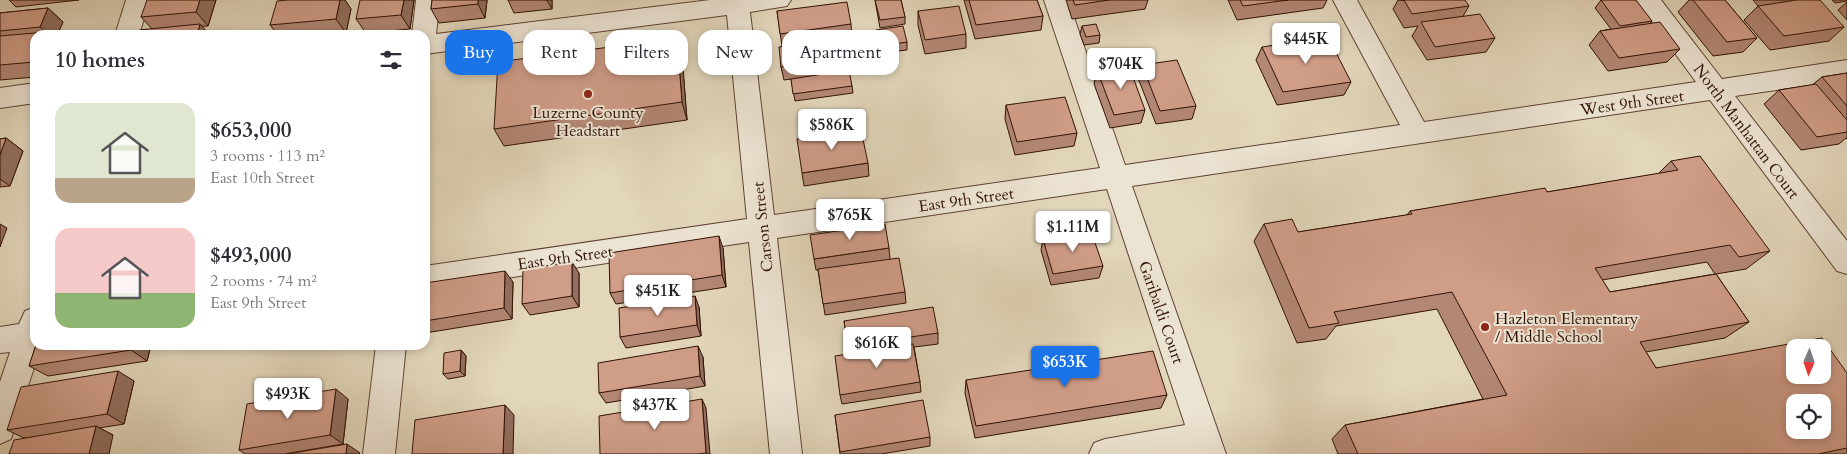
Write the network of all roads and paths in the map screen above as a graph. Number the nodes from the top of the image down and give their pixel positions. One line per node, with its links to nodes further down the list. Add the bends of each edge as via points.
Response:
1 (138, 0): 8 (street)
2 (428, 0): 9 (street)
3 (779, 0): 7 (street)
4 (1056, 0): 16 (street, Garibaldi Court)
5 (1345, 0): 15 (street)
6 (1648, 0): 12 (street, North Manhattan Court)
7 (737, 3): 10 (street); 17 (street, Carson Street)
8 (129, 30)
9 (425, 30)
10 (430, 43)
11 (1847, 70): 12 (street, West 9th Street)
12 (1716, 89): 15 (street, West 9th Street); 18 (street, North Manhattan Court)
13 (30, 94): 14 (street)
14 (0, 98)
15 (1417, 133): 16 (street, East 9th Street)
16 (1116, 177): 17 (street, East 9th Street); 25 (street, Garibaldi Court)
17 (762, 229): 19 (street, East 9th Street); 27 (street, Carson Street)
18 (1847, 262)
19 (430, 277)
20 (30, 331): 22 (street)
21 (30, 339): 24 (street)
22 (0, 340)
23 (391, 350): 26 (street)
24 (0, 429)
25 (1207, 446): 28 (street)
26 (379, 454)
27 (786, 454)
28 (1105, 454)

